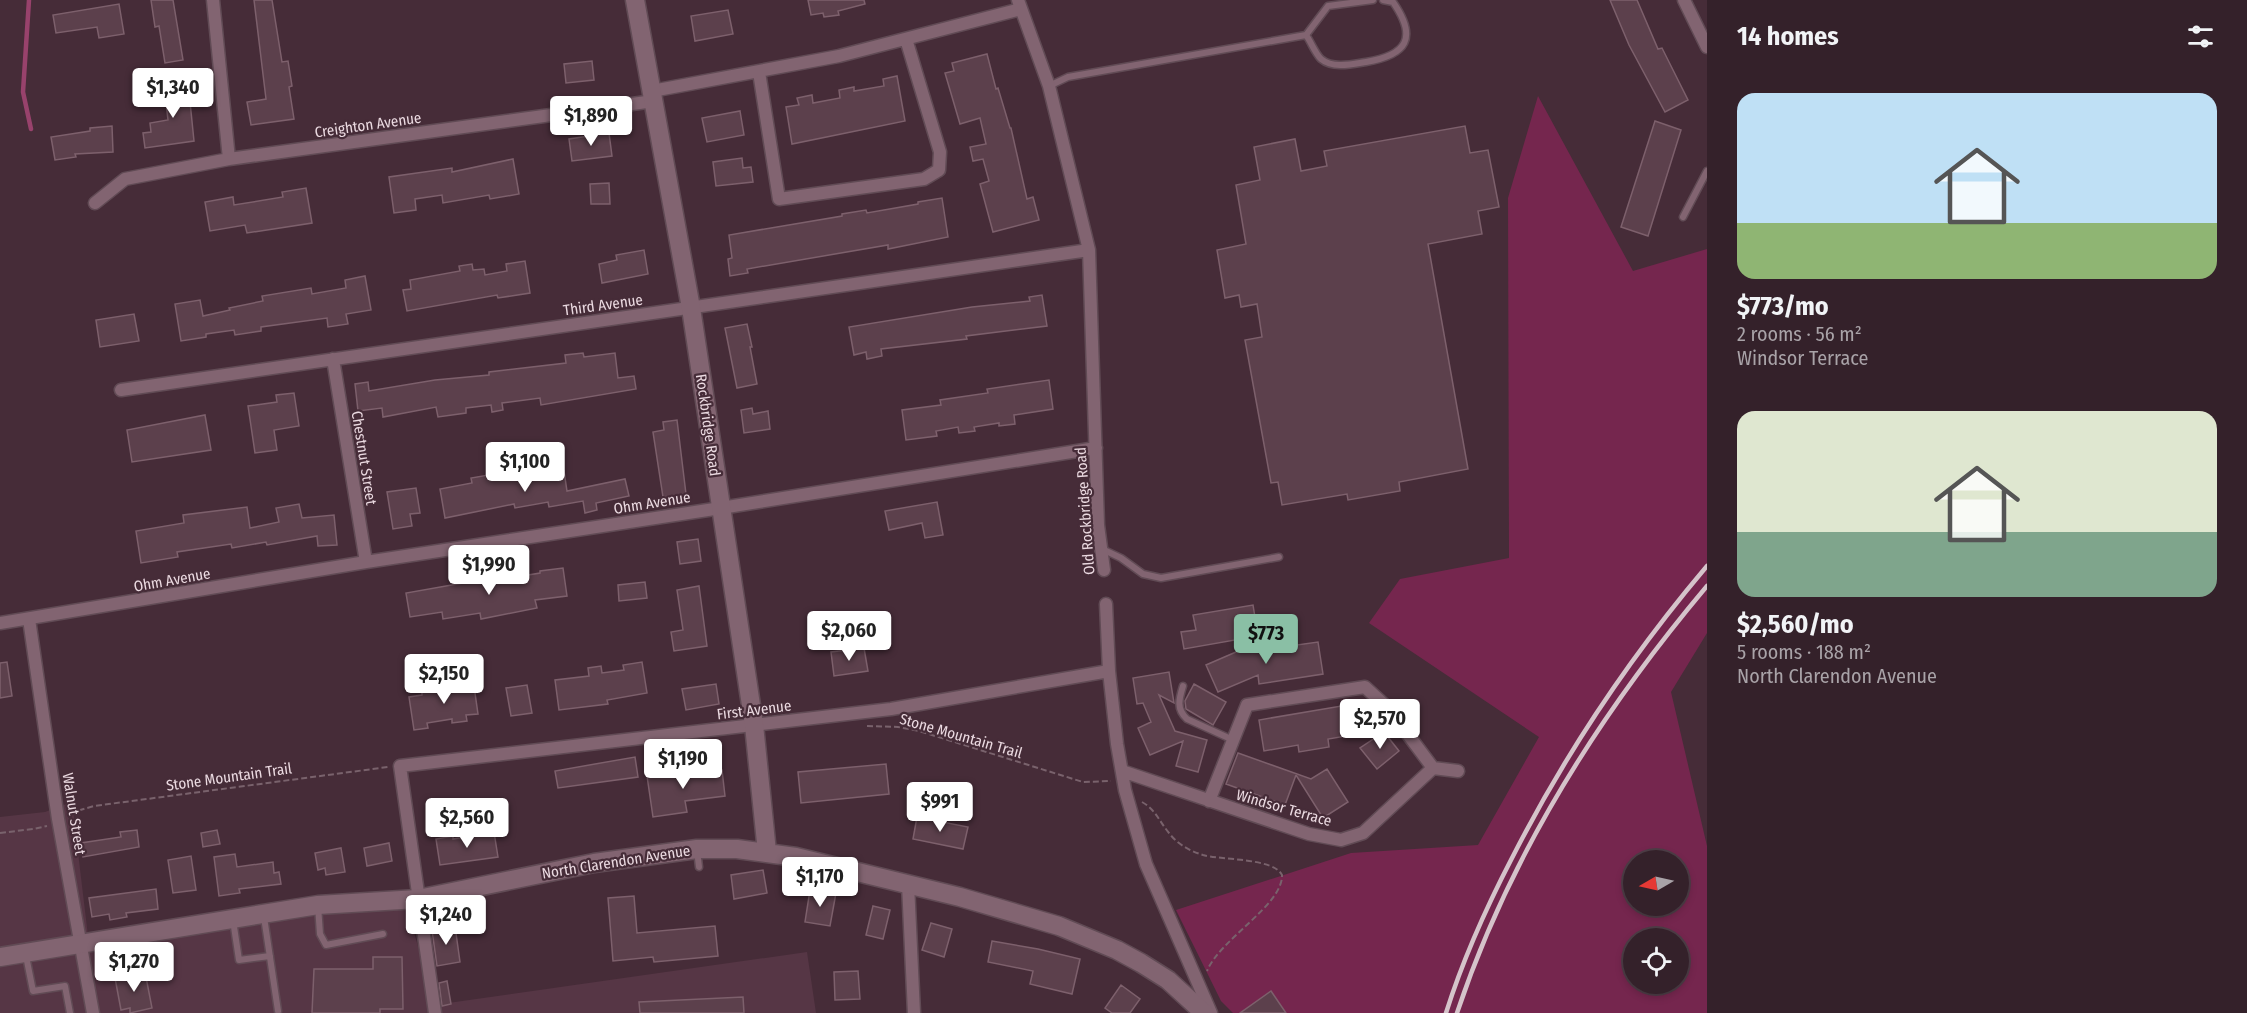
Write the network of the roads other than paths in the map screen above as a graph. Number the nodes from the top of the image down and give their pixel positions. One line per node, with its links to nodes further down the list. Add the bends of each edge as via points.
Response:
1 (213, 0): 13 (street)
2 (635, 0): 12 (street, Rockbridge Road)
3 (1373, 0): 7 (lane, via 1328,6)
4 (1383, 0): 7 (lane, via 1393,2 1404,18 1407,33 1402,48 1387,58 1341,66 1322,60)
5 (1684, 0): 9 (street)
6 (1019, 5): 8 (street, Creighton Avenue); 11 (street, Old Rockbridge Road)
7 (1306, 35): 11 (lane, via 1068,77)
8 (906, 39): 10 (street, Creighton Avenue); 10 (street, via 940,152 939,170 924,179 778,199)
9 (1707, 47)
10 (759, 72): 12 (street, Creighton Avenue)
11 (1049, 86): 17 (street, Old Rockbridge Road)
12 (653, 96): 13 (street, Creighton Avenue); 18 (street, Rockbridge Road)
13 (229, 159): 15 (street, Creighton Avenue, via 125,179)
14 (1707, 171): 16 (lane)
15 (95, 203)
16 (1683, 217)
17 (1089, 250): 18 (street, Third Avenue); 21 (street, Old Rockbridge Road)
18 (691, 308): 19 (street, Third Avenue); 22 (street, Rockbridge Road)
19 (333, 359): 20 (street, Third Avenue); 25 (street, Chestnut Street)
20 (121, 390)
21 (1096, 448): 22 (street, Ohm Avenue); 23 (street, Old Rockbridge Road)
22 (721, 508): 25 (street, Ohm Avenue); 32 (street, Rockbridge Road)
23 (1101, 549): 24 (lane, via 1143,574 1161,578); 26 (street, Old Rockbridge Road)
24 (1279, 557)
25 (366, 561): 28 (street, Ohm Avenue)
26 (1104, 570)
27 (1106, 604): 30 (street)
28 (29, 620): 29 (street, Ohm Avenue); 45 (street, Walnut Street)
29 (0, 623)
30 (1109, 671): 32 (street, First Avenue, via 925,704); 36 (street)
31 (1183, 686): 33 (lane, via 1178,700 1180,713)
32 (754, 724): 38 (street, Rockbridge Road, via 769,818); 40 (street, First Avenue, via 400,766)
33 (1233, 740): 34 (street, Windsor Terrace, via 1247,705 1365,687 1389,709); 37 (street, Windsor Terrace)
34 (1433, 768): 35 (street); 37 (street, Windsor Terrace, via 1363,833 1341,840 1309,834)
35 (1458, 771)
36 (1119, 776): 37 (street, Windsor Terrace); 55 (street, via 1146,864)
37 (1209, 801)
38 (767, 852): 39 (street, North Clarendon Avenue, via 869,869); 40 (street, North Clarendon Avenue, via 737,849 698,858 666,856 594,863)
39 (908, 884): 53 (street); 54 (street, North Clarendon Avenue, via 1082,934 1159,975)
40 (418, 899): 41 (street, North Clarendon Avenue); 52 (street)
41 (318, 905): 42 (street, North Clarendon Avenue); 44 (lane, via 320,934 326,945)
42 (264, 914): 43 (street, North Clarendon Avenue); 47 (lane)
43 (233, 919): 45 (street, North Clarendon Avenue); 47 (lane, via 239,960)
44 (383, 934)
45 (80, 943): 46 (street, North Clarendon Avenue); 51 (street, Walnut Street)
46 (26, 952): 48 (street, North Clarendon Avenue); 50 (lane, via 33,991 65,986)
47 (270, 956): 49 (lane)
48 (0, 957)
49 (278, 1011)
50 (70, 1013)
51 (93, 1013)
52 (435, 1013)
53 (914, 1013)
54 (1204, 1013)
55 (1211, 1013)

